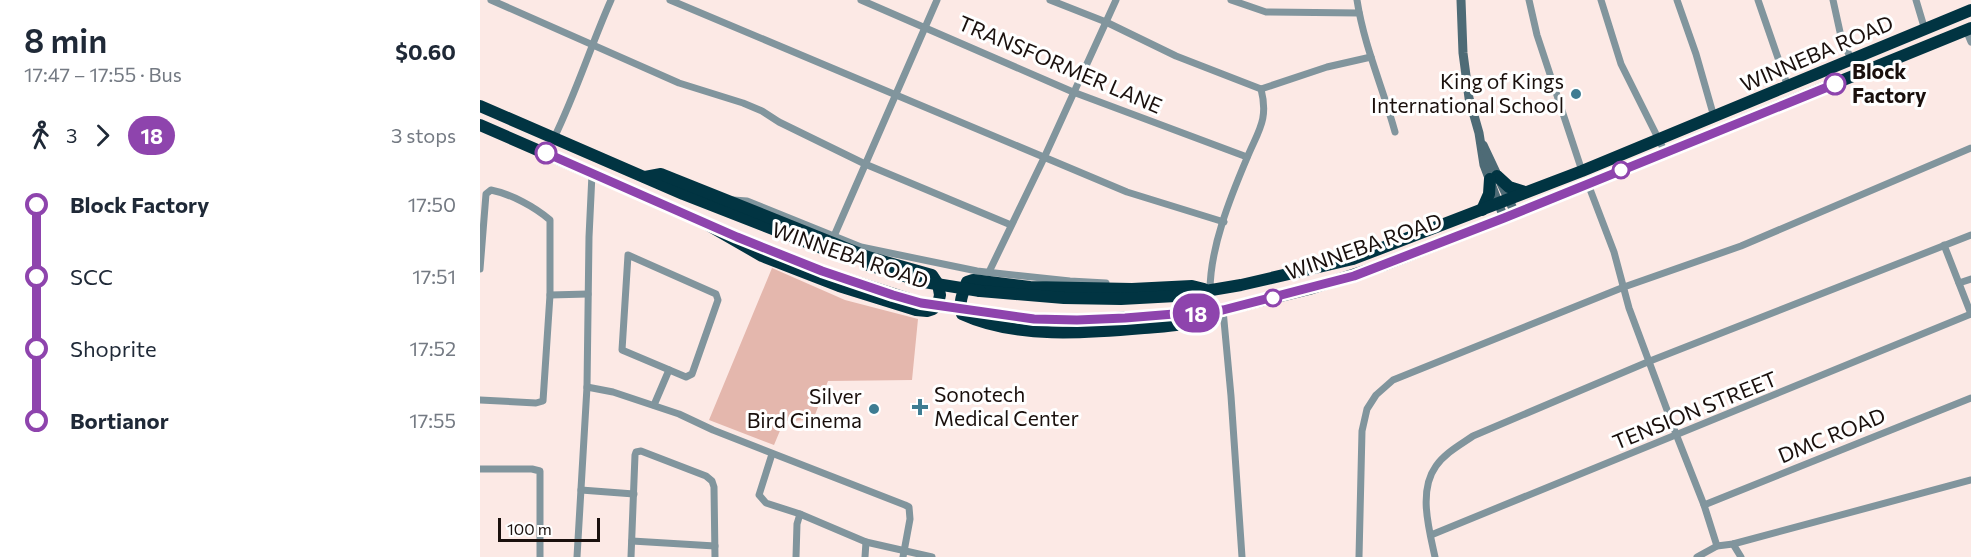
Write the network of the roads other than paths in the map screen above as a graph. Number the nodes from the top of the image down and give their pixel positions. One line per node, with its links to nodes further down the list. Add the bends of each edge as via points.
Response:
1 (490, 0): 23 (street)
2 (611, 0): 23 (street)
3 (670, 0): 29 (street)
4 (861, 0): 20 (street, TRANSFORMER LANE)
5 (937, 0): 20 (street)
6 (1050, 0): 19 (street)
7 (1116, 0): 19 (street)
8 (1231, 0): 18 (street, via 1266,12)
9 (1357, 0): 18 (street)
10 (1461, 0): 44 (street, via 1469,98 1484,165)
11 (1529, 0): 41 (street)
12 (1601, 0): 35 (street, via 1621,64)
13 (1677, 0): 31 (street)
14 (1758, 0): 26 (street)
15 (1833, 0): 25 (street, via 1842,41)
16 (1916, 0): 21 (street)
17 (1971, 10): 21 (highway, WINNEBA ROAD)
18 (1359, 14): 24 (street)
19 (1106, 22): 27 (street, via 1176,56); 28 (street)
20 (926, 27): 28 (street, TRANSFORMER LANE); 29 (street)
21 (1925, 30): 25 (highway, WINNEBA ROAD)
22 (1969, 33): 37 (highway, WINNEBA ROAD)
23 (591, 44): 34 (street); 40 (street, via 679,83 762,111)
24 (1371, 57): 27 (street); 33 (street)
25 (1852, 60): 26 (highway, WINNEBA ROAD)
26 (1788, 87): 31 (highway, WINNEBA ROAD)
27 (1261, 89): 38 (street, via 1264,116)
28 (1073, 92): 38 (street, TRANSFORMER LANE); 39 (street)
29 (895, 94): 39 (street); 40 (street)
30 (480, 106): 34 (highway, WINNEBA ROAD)
31 (1714, 117): 35 (highway, WINNEBA ROAD)
32 (480, 125): 42 (highway, WINNEBA ROAD)
33 (1395, 132)
34 (554, 138): 43 (highway, WINNEBA ROAD)
35 (1658, 140): 37 (street); 41 (highway, WINNEBA ROAD)
36 (1971, 148): 64 (street, via 1741,246)
37 (1665, 152): 45 (highway, WINNEBA ROAD)
38 (1247, 157): 52 (street)
39 (1044, 158): 52 (street, via 1126,192); 53 (street)
40 (865, 164): 53 (street); 55 (street)
41 (1582, 171): 46 (highway, WINNEBA ROAD)
42 (592, 174): 51 (highway, WINNEBA ROAD); 66 (street)
43 (645, 177): 47 (highway, via 661,174); 65 (highway, WINNEBA ROAD, bridge, via 832,252 924,282 1020,296 1121,299)
44 (1494, 178): 46 (highway); 48 (street); 49 (highway)
45 (1588, 184): 50 (highway, WINNEBA ROAD); 64 (street)
46 (1525, 192): 48 (highway, WINNEBA ROAD)
47 (727, 200): 51 (highway, via 868,257 932,275 938,284 938,304 927,311 916,310 839,286 762,256); 55 (street, via 758,204)
48 (1503, 201): 49 (highway, WINNEBA ROAD); 50 (street)
49 (1482, 210): 56 (highway, WINNEBA ROAD)
50 (1510, 216): 58 (highway, WINNEBA ROAD)
51 (703, 222): 68 (highway, WINNEBA ROAD, bridge, via 822,271 921,303 1034,319 1077,320)
52 (1224, 222): 65 (street, via 1212,260)
53 (1011, 225): 60 (street)
54 (1971, 235): 57 (street)
55 (834, 236): 60 (street, via 861,247)
56 (1406, 240): 58 (highway); 65 (highway, WINNEBA ROAD, via 1353,259)
57 (1944, 245): 62 (street); 70 (street)
58 (1411, 254): 68 (highway, WINNEBA ROAD, via 1342,279)
59 (480, 269): 67 (street, via 486,194 492,190 550,220)
60 (989, 272): 63 (street)
61 (1971, 279): 62 (street)
62 (1959, 283): 69 (street)
63 (1164, 287): 65 (highway, via 1192,286); 68 (highway, via 1030,287 973,280 967,282 960,311 996,325 1068,333 1180,325 1202,320)
64 (1624, 287): 70 (street); 99 (street, via 1393,380 1376,395 1367,409 1362,431)
65 (1209, 291)
66 (588, 294): 67 (street); 72 (street)
67 (550, 295): 74 (street, via 543,400)
68 (1220, 310): 98 (street, via 1231,396)
69 (1971, 314): 76 (street, TENSION STREET)
70 (1650, 362): 76 (street); 84 (street, via 1483,431 1451,451 1436,466 1429,484 1427,512)
71 (669, 370): 71 (street, via 686,377 692,374 718,300 716,294 628,255 622,350); 75 (street)
72 (587, 387): 75 (street); 80 (street)
73 (1971, 398): 82 (street, DMC ROAD)
74 (480, 400)
75 (654, 405): 77 (street)
76 (1676, 435): 82 (street); 84 (street, TENSION STREET)
77 (772, 454): 83 (street, via 759,495 766,503); 90 (street, via 909,507)
78 (480, 468): 91 (street, via 540,471)
79 (1971, 480): 87 (street)
80 (580, 490): 81 (street); 92 (street)
81 (634, 494): 85 (street); 88 (street, via 636,452 706,476 714,487)
82 (1704, 505): 89 (street)
83 (800, 514): 86 (street); 95 (street)
84 (1431, 535): 100 (street)
85 (632, 541): 88 (street); 93 (street)
86 (866, 542): 90 (street); 96 (street)
87 (1733, 544): 89 (street); 102 (street)
88 (716, 546): 94 (street)
89 (1717, 546): 101 (street)
90 (903, 554): 97 (street)
91 (540, 557)
92 (577, 557)
93 (631, 557)
94 (715, 557)
95 (796, 557)
96 (865, 557)
97 (932, 557)
98 (1242, 557)
99 (1359, 557)
100 (1435, 557)
101 (1697, 557)
102 (1741, 557)

